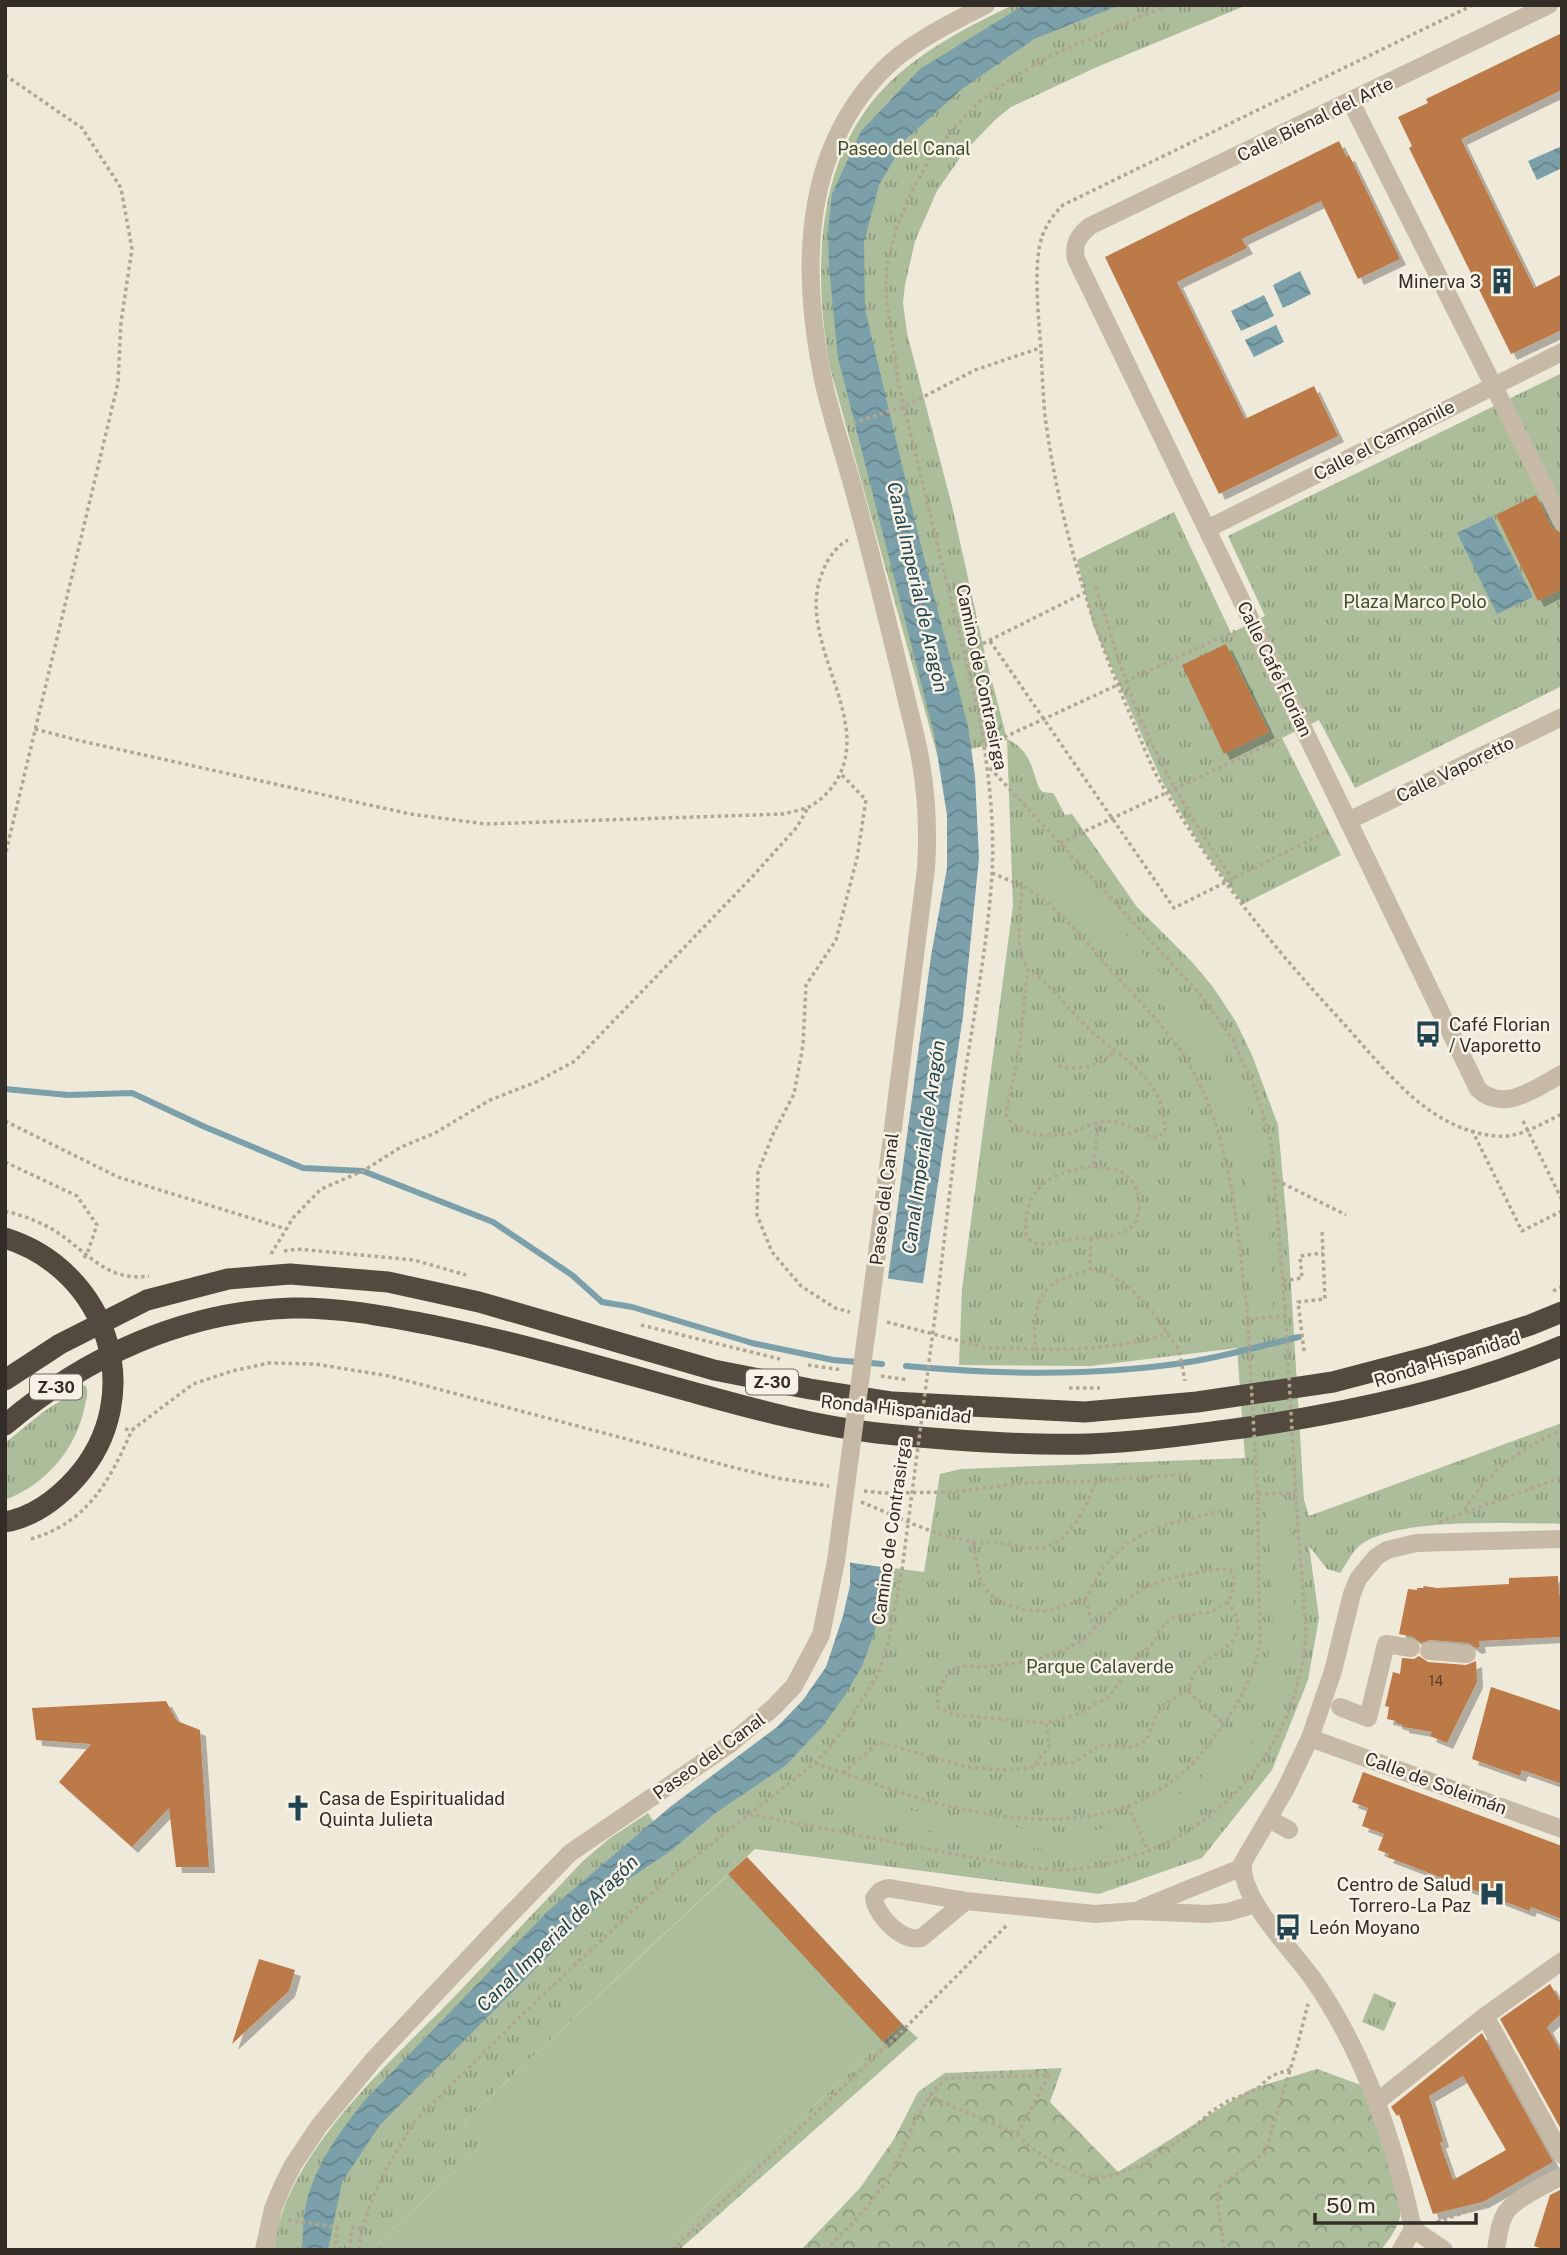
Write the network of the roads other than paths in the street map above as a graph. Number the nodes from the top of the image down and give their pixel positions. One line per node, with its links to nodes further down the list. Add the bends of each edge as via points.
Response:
1 (986, 5): 39 (street, Paseo del Canal, bridge, via 927,37 885,68 853,104 824,166 813,223 810,265 817,348 922,765 928,835 874,1277 836,1560 821,1635 794,1686 774,1707 730,1744 570,1853 374,2059 305,2144 273,2209)
2 (1549, 5): 3 (street, Calle Bienal del Arte)
3 (1351, 102): 4 (street, Calle Bienal del Arte); 6 (street)
4 (1080, 234): 8 (street, Calle Café Florian, via 1076,259)
5 (1562, 352): 6 (street, Calle el Campanile)
6 (1494, 385): 7 (street); 8 (street, Calle el Campanile)
7 (1562, 522)
8 (1207, 529): 10 (street, Calle Café Florian)
9 (1562, 717): 10 (street, Calle Vaporetto)
10 (1348, 821): 11 (street, Calle Café Florian, via 1478,1089 1502,1101)
11 (1562, 1074)
12 (5, 1238): 14 (highway, via 47,1257 70,1276)
13 (1562, 1312): 14 (highway, Ronda Hispanidad / Z-30, via 1428,1357 1334,1382 1085,1412 892,1402 810,1389 714,1370 479,1302 388,1282 290,1274 228,1279 147,1300)
14 (102, 1322): 16 (highway); 17 (highway, Ronda Hispanidad / Z-30)
15 (1562, 1346): 16 (highway, Ronda Hispanidad / Z-30, via 1429,1392 1333,1414 1088,1444 951,1440 800,1421 475,1334 377,1314 293,1308 235,1314 158,1332)
16 (111, 1355): 18 (highway, Ronda Hispanidad / Z-30, via 73,1375); 19 (highway, via 110,1411 86,1467 40,1508)
17 (5, 1380)
18 (5, 1425)
19 (5, 1522)
20 (1562, 1539): 25 (street, via 1416,1543 1376,1557 1352,1594)
21 (1411, 1648): 24 (street, via 1386,1644 1368,1718)
22 (1429, 1651): 23 (street)
23 (1467, 1654)
24 (1340, 1707)
25 (1310, 1738): 26 (street); 27 (street, Calle de Soleimán)
26 (1269, 1819): 28 (street); 29 (street)
27 (1562, 1829)
28 (1289, 1830)
29 (1243, 1867): 31 (street); 32 (street)
30 (966, 1901): 30 (street, via 888,1888 874,1898 901,1936 914,1940); 32 (street, via 1096,1914)
31 (1255, 1904): 32 (street, via 1209,1914); 35 (street, via 1315,1982)
32 (1135, 1911)
33 (1559, 1966): 34 (street)
34 (1485, 2016): 35 (street); 36 (street)
35 (1378, 2101): 38 (street)
36 (1562, 2155)
37 (1562, 2176): 42 (street, via 1506,2212)
38 (1413, 2229): 40 (street); 41 (street)
39 (264, 2250)
40 (1401, 2250)
41 (1444, 2250)
42 (1496, 2250)

